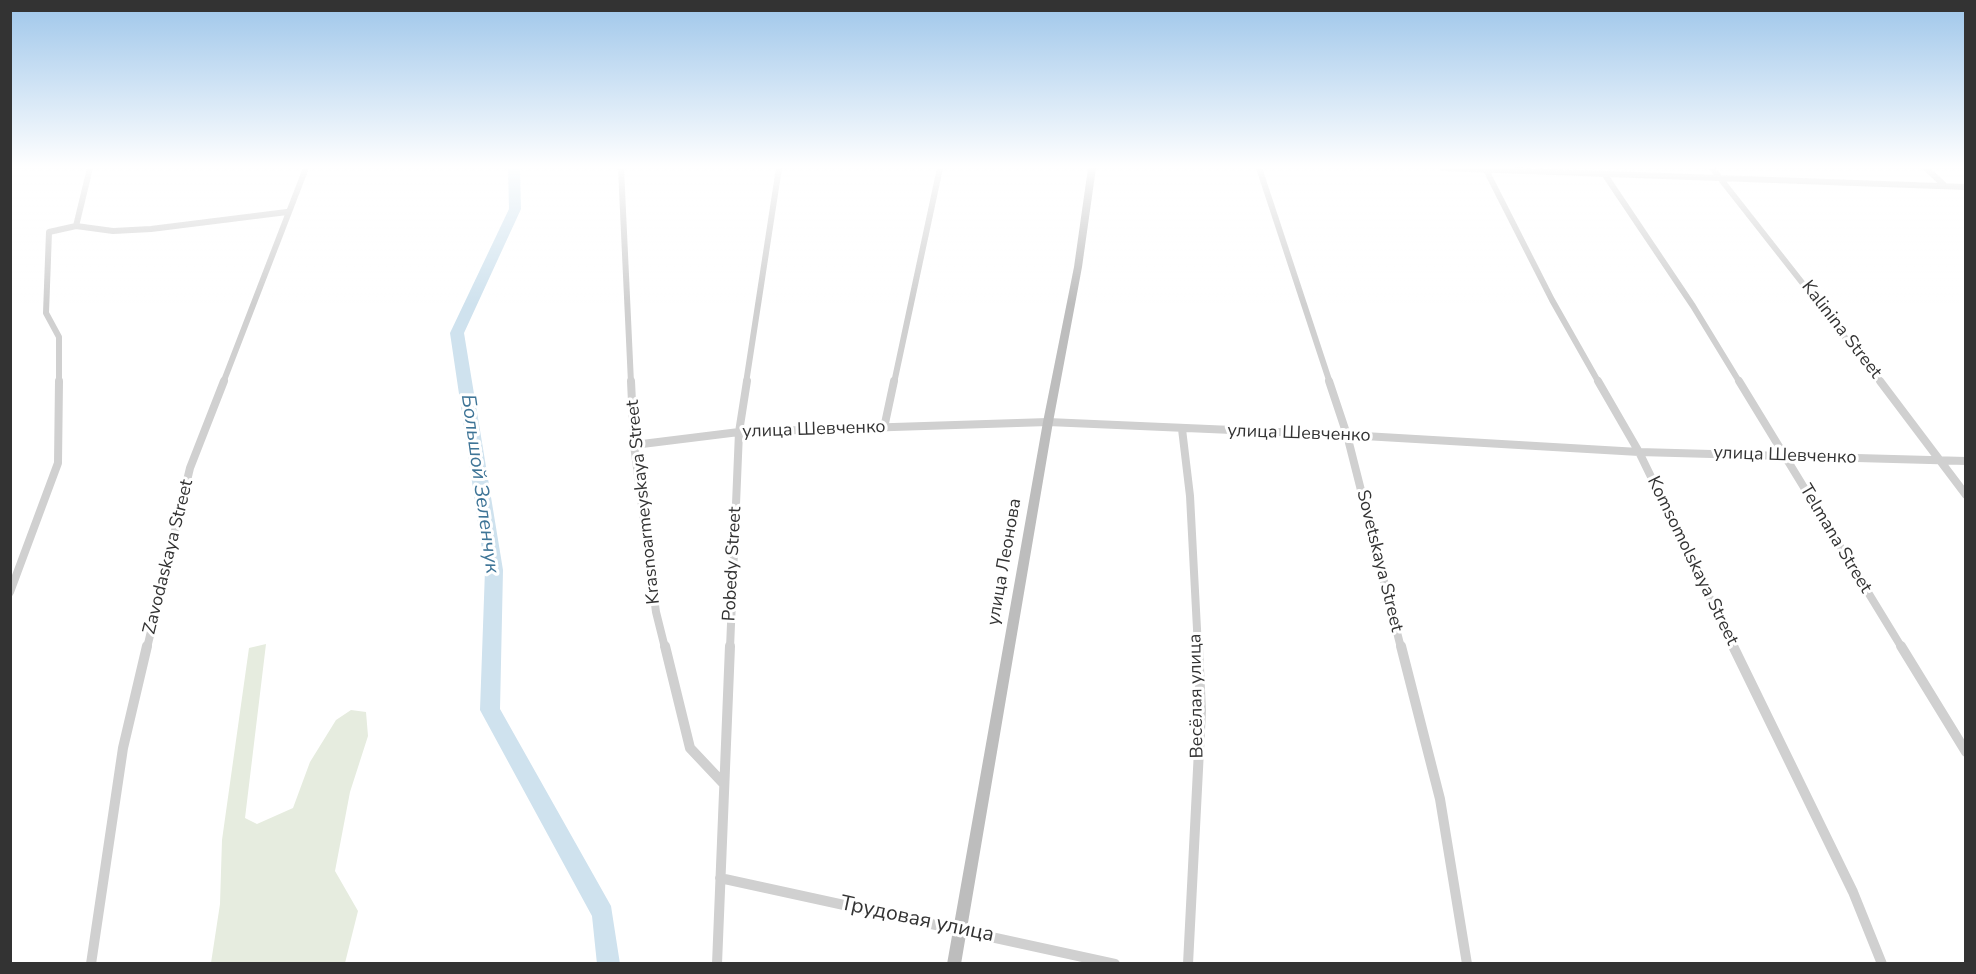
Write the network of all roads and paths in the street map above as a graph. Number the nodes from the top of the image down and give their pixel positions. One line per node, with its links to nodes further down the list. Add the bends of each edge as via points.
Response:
1 (79, 213): 12 (street)
2 (275, 213): 12 (street, via 151,229 114,231)
3 (286, 213): 29 (street, Zavodaskaya Street, via 190,468 123,748)
4 (623, 213): 18 (street, Krasnoarmeyskaya Street)
5 (772, 213): 16 (street, Pobedy Street)
6 (930, 213): 14 (street)
7 (1086, 213): 13 (main road, улица Леонова)
8 (1274, 213): 17 (street, Sovetskaya Street)
9 (1508, 213): 19 (street, Komsomolskaya Street, via 1552,300)
10 (1631, 213): 20 (street, Telmana Street, via 1693,306)
11 (1749, 213): 21 (street, Kalinina Street)
12 (76, 226): 24 (street, via 49,232 46,313 59,337 58,463)
13 (1048, 422): 14 (street, улица Шевченко); 15 (street, улица Шевченко); 28 (main road, улица Леонова)
14 (884, 428): 16 (street, улица Шевченко)
15 (1182, 429): 17 (street, улица Шевченко); 33 (street, Весёлая улица, via 1190,496 1201,711)
16 (739, 432): 18 (street, улица Шевченко); 26 (street, Pobedy Street)
17 (1347, 435): 19 (street, улица Шевченко); 34 (street, Sovetskaya Street, via 1440,799)
18 (634, 445): 26 (street, Krasnoarmeyskaya Street, via 656,612 690,748)
19 (1639, 452): 20 (street, улица Шевченко); 35 (street, Komsomolskaya Street, via 1853,892)
20 (1784, 456): 21 (street, улица Шевченко); 25 (street, Telmana Street)
21 (1940, 460): 22 (street, улица Шевченко); 23 (street, Kalinina Street)
22 (1965, 461)
23 (1965, 495)
24 (10, 592)
25 (1965, 752)
26 (723, 783): 27 (street, Pobedy Street)
27 (720, 878): 28 (street, Трудовая улица); 30 (street, Pobedy Street)
28 (959, 928): 31 (main road, улица Леонова); 32 (street, Трудовая улица)
29 (91, 963)
30 (717, 963)
31 (954, 963)
32 (1115, 963)
33 (1188, 963)
34 (1467, 963)
35 (1882, 963)

